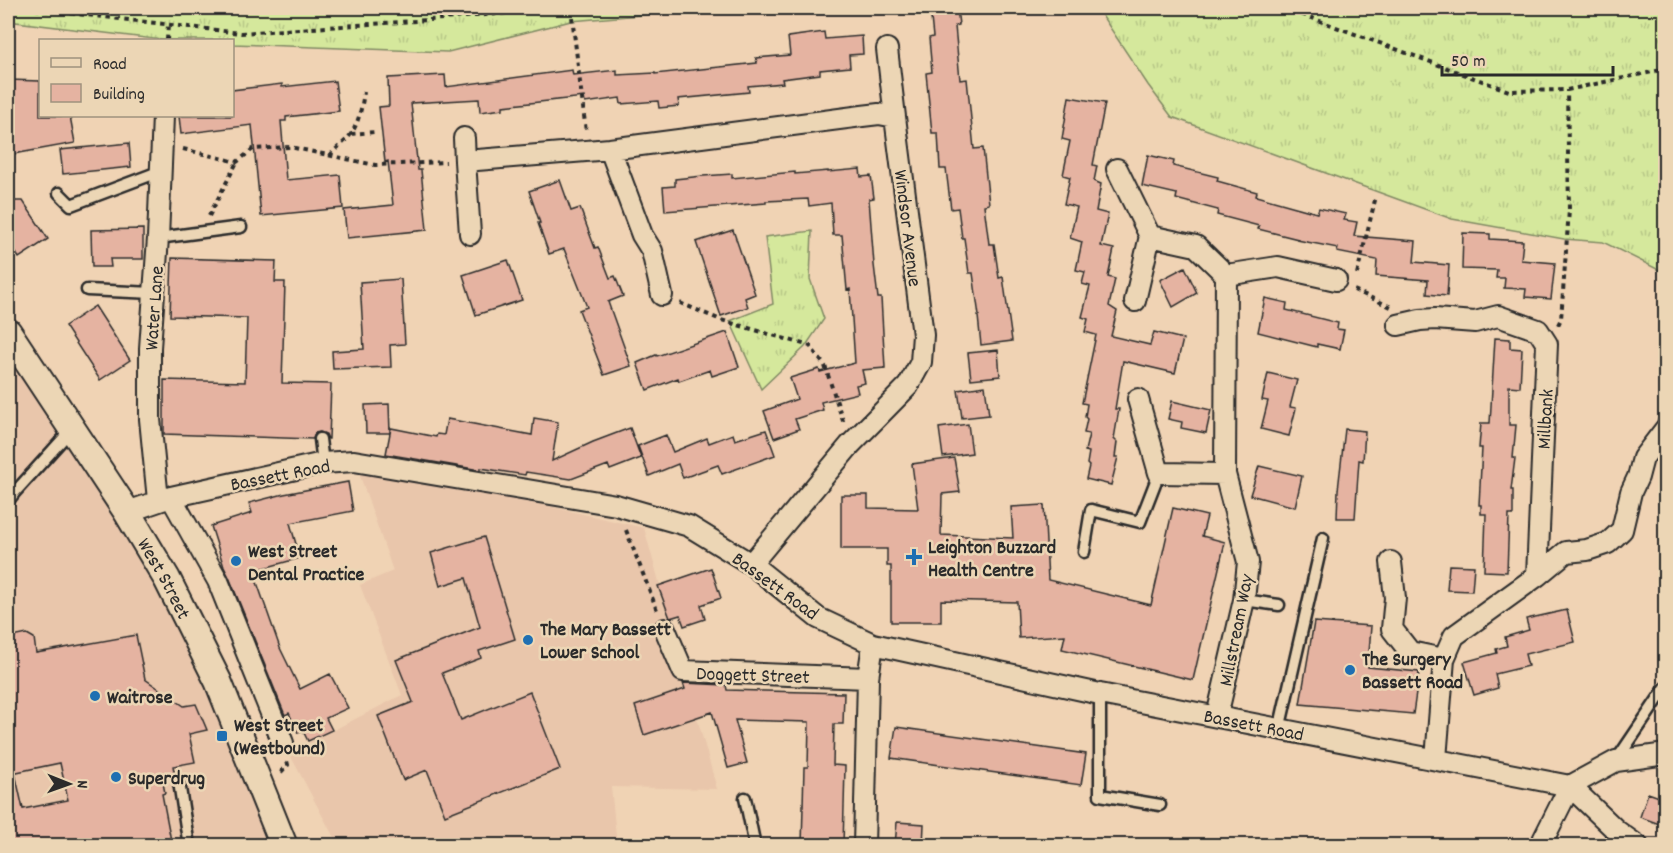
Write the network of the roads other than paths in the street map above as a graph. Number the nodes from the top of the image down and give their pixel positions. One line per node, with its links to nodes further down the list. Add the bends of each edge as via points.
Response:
1 (887, 49): 3 (street, Windsor Avenue)
2 (163, 117): 8 (street, Water Lane)
3 (895, 117): 5 (street, via 879,114); 35 (street, Windsor Avenue, via 923,334 921,362 908,386 850,445)
4 (464, 138): 6 (street)
5 (610, 149): 6 (street); 18 (street, via 642,235 652,251)
6 (465, 161): 11 (street)
7 (1117, 169): 12 (street)
8 (161, 171): 9 (lane, via 71,205); 13 (street, Water Lane)
9 (59, 193)
10 (241, 227): 13 (lane)
11 (470, 234)
12 (1150, 236): 14 (street, via 1196,246); 19 (street)
13 (158, 238): 17 (street, Water Lane)
14 (1226, 275): 15 (street, via 1278,267); 28 (street, Millstream Way)
15 (1336, 280)
16 (87, 290): 17 (lane)
17 (154, 293): 29 (street, Water Lane, via 150,419)
18 (662, 295)
19 (1135, 301)
20 (1398, 325): 36 (street, Millbank, via 1435,319 1475,322 1498,316 1538,330 1548,344)
21 (8, 332): 24 (street, West Street)
22 (1138, 399): 27 (street)
23 (1665, 428): 36 (street, via 1643,458 1622,530 1608,543 1566,552)
24 (72, 429): 30 (lane); 31 (street, West Street)
25 (320, 439): 26 (lane)
26 (323, 463): 29 (street, Bassett Road); 35 (street, Bassett Road, via 354,461 616,504 689,526)
27 (1159, 473): 28 (street); 33 (lane, via 1140,522 1091,510)
28 (1226, 474): 37 (street, Millstream Way, via 1248,561)
29 (165, 498): 31 (street, Bassett Road); 47 (street, via 218,581)
30 (8, 501)
31 (127, 512): 56 (street, West Street, via 167,579 218,681)
32 (1323, 538): 46 (lane)
33 (1084, 552)
34 (1391, 562): 41 (street, via 1395,598 1392,629 1410,652)
35 (751, 564): 40 (street, Bassett Road, via 818,618)
36 (1537, 576): 41 (street, via 1454,636)
37 (1244, 600): 38 (lane); 45 (street, Millstream Way)
38 (1279, 605)
39 (664, 629): 42 (street, Doggett Street, via 683,671)
40 (873, 644): 42 (street); 44 (street, Bassett Road)
41 (1444, 659): 49 (street)
42 (868, 678): 58 (street)
43 (1665, 687): 50 (lane)
44 (1100, 694): 45 (street, Bassett Road); 54 (lane, via 1100,795)
45 (1217, 716): 46 (street, Bassett Road)
46 (1279, 730): 49 (street, Bassett Road)
47 (283, 743)
48 (1665, 754): 50 (street)
49 (1436, 759): 52 (street, Bassett Road)
50 (1616, 761): 52 (street)
51 (179, 783): 55 (lane)
52 (1569, 786): 59 (street); 60 (street)
53 (745, 798): 57 (lane)
54 (1160, 805)
55 (189, 846)
56 (284, 846)
57 (755, 846)
58 (864, 846)
59 (1540, 846)
60 (1638, 846)

